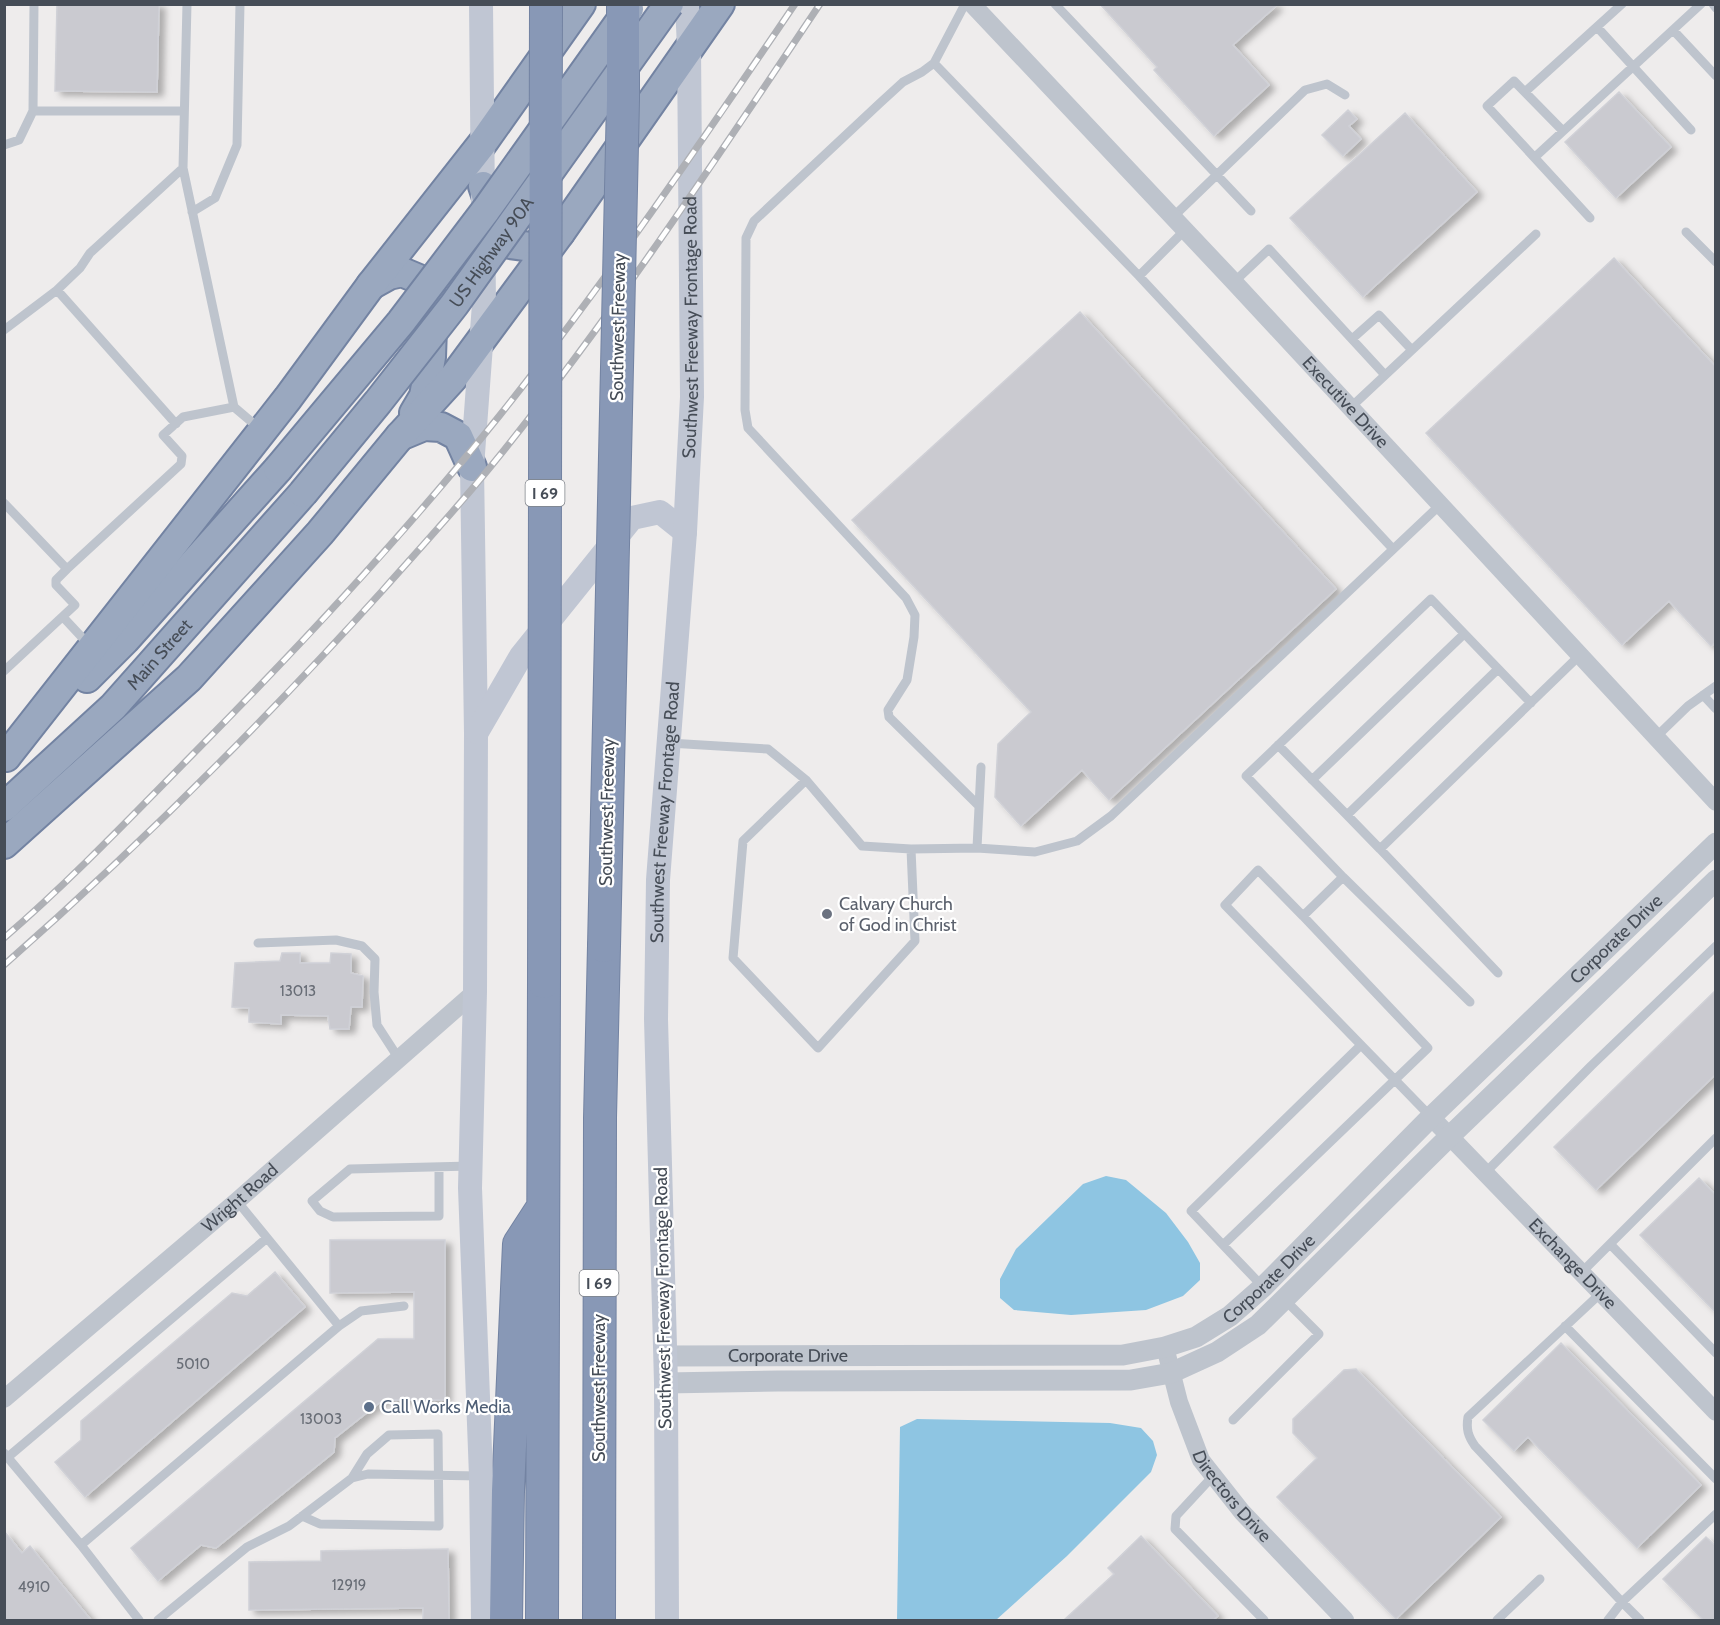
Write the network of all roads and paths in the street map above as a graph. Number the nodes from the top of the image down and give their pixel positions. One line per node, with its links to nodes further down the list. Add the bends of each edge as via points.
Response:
1 (34, 4): 25 (lane)
2 (187, 4): 26 (lane)
3 (240, 4): 35 (lane, via 237,145 215,198)
4 (481, 4): 29 (main road)
5 (546, 4): 110 (highway, I 69, bridge)
6 (581, 4): 29 (highway)
7 (623, 4): 140 (highway, Southwest Freeway / I 69, bridge, via 600,1118)
8 (632, 4): 58 (highway, US Highway 90A, bridge, via 402,322)
9 (669, 4): 59 (highway, US Highway 90A, bridge, via 454,305)
10 (687, 4): 19 (main road, Southwest Freeway Frontage Road)
11 (720, 4): 19 (highway)
12 (965, 4): 20 (lane)
13 (972, 4): 38 (street, Executive Drive)
14 (1055, 4): 33 (lane)
15 (1622, 4): 17 (lane)
16 (1701, 4): 18 (lane)
17 (1597, 27): 21 (lane); 23 (lane)
18 (1673, 30): 21 (lane); 22 (lane)
19 (689, 48): 40 (highway); 62 (main road, Southwest Freeway Frontage Road, via 692,397)
20 (934, 63): 43 (lane); 84 (lane, via 903,82 754,220 746,238 745,410 748,428 906,598 915,615 914,637 907,680 888,710 889,717)
21 (1633, 67): 27 (lane); 28 (lane)
22 (1716, 76)
23 (1525, 92): 28 (lane); 31 (lane, via 1514,81 1487,106)
24 (1345, 95): 33 (lane, via 1327,84 1305,90)
25 (33, 111): 26 (lane); 30 (lane, via 19,140)
26 (184, 111): 32 (lane)
27 (1691, 130)
28 (1563, 131): 31 (lane)
29 (482, 144): 34 (main road); 45 (highway)
30 (4, 145)
31 (1535, 157): 37 (lane)
32 (183, 168): 35 (lane); 46 (lane, via 90,253)
33 (1216, 176): 36 (lane); 38 (lane)
34 (483, 186): 40 (highway, via 496,224 510,244 531,247); 48 (main road)
35 (192, 212): 52 (lane)
36 (1251, 212)
37 (1590, 218)
38 (1179, 223): 43 (lane); 44 (street, Executive Drive)
39 (1686, 232): 42 (lane)
40 (560, 233): 48 (highway)
41 (1536, 234): 50 (lane)
42 (1716, 262)
43 (1139, 276): 63 (lane)
44 (1234, 282): 49 (lane, via 1269,249); 53 (street, Executive Drive)
45 (371, 285): 55 (highway); 56 (highway, via 402,272 421,280 433,299 431,357 424,396)
46 (57, 290): 47 (lane); 54 (lane)
47 (4, 330)
48 (482, 339): 56 (highway, via 453,378); 57 (main road)
49 (1352, 339): 50 (lane, via 1379,315); 51 (lane)
50 (1412, 350): 51 (lane)
51 (1385, 375): 53 (lane)
52 (234, 407): 54 (lane, via 183,417); 55 (lane)
53 (1350, 408): 61 (street, Executive Drive)
54 (176, 424): 64 (lane, via 163,435 182,456 181,464)
55 (262, 431): 67 (highway)
56 (400, 436): 57 (highway, via 424,426 441,427 458,435); 88 (highway, via 320,533 189,678)
57 (472, 467): 75 (main road)
58 (278, 469): 79 (highway, Main Street, via 125,640)
59 (303, 493): 85 (highway, Main Street, via 112,706)
60 (4, 503): 64 (lane)
61 (1440, 505): 63 (lane); 68 (street, Executive Drive)
62 (685, 532): 75 (main road, via 660,512 632,518 521,656); 77 (main road, Southwest Freeway Frontage Road)
63 (1393, 549): 89 (lane, via 1111,816 1077,841 1035,852)
64 (67, 569): 65 (lane, via 56,585 75,605)
65 (63, 617): 67 (lane); 70 (lane)
66 (1464, 634): 69 (lane); 78 (lane, via 1431,599); 82 (lane)
67 (92, 648): 79 (highway)
68 (1580, 655): 73 (lane); 76 (street, Executive Drive)
69 (1498, 669): 73 (lane); 86 (lane)
70 (4, 671)
71 (1716, 687): 72 (lane)
72 (1703, 695): 74 (lane); 76 (lane)
73 (1531, 703): 91 (lane)
74 (1716, 709)
75 (476, 734): 98 (main road)
76 (1656, 737): 83 (street, Executive Drive)
77 (668, 742): 81 (lane, via 768,749); 123 (main road, Southwest Freeway Frontage Road, via 658,880 656,1019)
78 (1278, 745): 82 (lane); 92 (lane, via 1246,776)
79 (5, 758)
80 (981, 767): 84 (lane)
81 (806, 780): 90 (lane, via 862,846); 90 (lane, via 742,841 733,958 818,1048 915,941)
82 (1312, 780): 86 (lane)
83 (1716, 802)
84 (979, 806): 89 (lane)
85 (4, 807)
86 (1347, 815): 91 (lane)
87 (1716, 843): 103 (street, Corporate Drive)
88 (4, 844)
89 (977, 848): 90 (lane)
90 (911, 849)
91 (1380, 849): 97 (lane)
92 (1343, 877): 94 (lane); 99 (lane)
93 (1716, 880): 104 (street, Corporate Drive)
94 (1303, 916): 100 (lane, via 1258,870 1225,905); 102 (lane, via 1428,1048)
95 (258, 943): 101 (lane, via 336,940 362,946 375,959 377,1025)
96 (1716, 946): 108 (lane)
97 (1498, 973)
98 (475, 992): 101 (street, Wright Road); 106 (main road)
99 (1470, 1002)
100 (1361, 1045): 102 (lane); 113 (lane, via 1191,1211)
101 (399, 1059): 109 (street, Wright Road)
102 (1394, 1079): 103 (lane); 113 (lane)
103 (1431, 1116): 104 (street, Exchange Drive); 115 (street, Corporate Drive)
104 (1450, 1136): 108 (street, Exchange Drive); 117 (street, Corporate Drive)
105 (1716, 1138): 112 (lane)
106 (471, 1166): 107 (lane); 131 (main road)
107 (439, 1167): 107 (lane, via 350,1169 312,1201 320,1211 333,1217 439,1216)
108 (1485, 1173): 114 (street, Exchange Drive)
109 (237, 1201): 111 (lane); 126 (street, Wright Road)
110 (543, 1207): 144 (highway, via 519,1244); 145 (highway, I 69)
111 (267, 1238): 119 (lane); 129 (lane)
112 (1610, 1244): 114 (lane); 122 (lane)
113 (1223, 1245): 115 (lane)
114 (1581, 1273): 116 (street, Exchange Drive)
115 (1263, 1287): 121 (street, Corporate Drive, via 1230,1316 1196,1337)
116 (1601, 1293): 120 (lane); 127 (street, Exchange Drive)
117 (1284, 1299): 124 (street, Corporate Drive, via 1258,1325 1217,1352); 128 (lane, via 1319,1334)
118 (404, 1306): 119 (lane, via 361,1311)
119 (339, 1326): 137 (lane)
120 (1565, 1326): 134 (lane); 139 (lane, via 1468,1417 1466,1426 1475,1446)
121 (1165, 1347): 123 (street, Corporate Drive, via 1124,1355); 124 (street, Directors Drive)
122 (1716, 1353)
123 (666, 1356): 125 (main road, Southwest Freeway Frontage Road)
124 (1171, 1373): 125 (street, Corporate Drive, via 1131,1380); 132 (street, Directors Drive, via 1201,1460)
125 (666, 1383): 146 (main road, Southwest Freeway Frontage Road)
126 (4, 1399)
127 (1716, 1412)
128 (1233, 1420)
129 (6, 1455): 137 (lane)
130 (439, 1475): 131 (lane); 133 (lane, via 368,1474); 133 (lane, via 438,1434 389,1435 367,1454); 136 (lane, via 439,1526 320,1524)
131 (482, 1476): 143 (main road)
132 (1213, 1476): 147 (lane, via 1176,1516 1175,1529); 148 (street, Directors Drive)
133 (352, 1478): 136 (lane)
134 (1716, 1479)
135 (1716, 1514): 139 (lane)
136 (302, 1516): 142 (lane, via 247,1547)
137 (81, 1545): 141 (lane)
138 (1540, 1579): 149 (lane)
139 (1622, 1602): 150 (lane); 151 (lane)
140 (599, 1615)
141 (139, 1620)
142 (158, 1620)
143 (483, 1620)
144 (506, 1620)
145 (542, 1620)
146 (667, 1620)
147 (1264, 1620)
148 (1345, 1620)
149 (1497, 1620)
150 (1608, 1620)
151 (1640, 1620)

